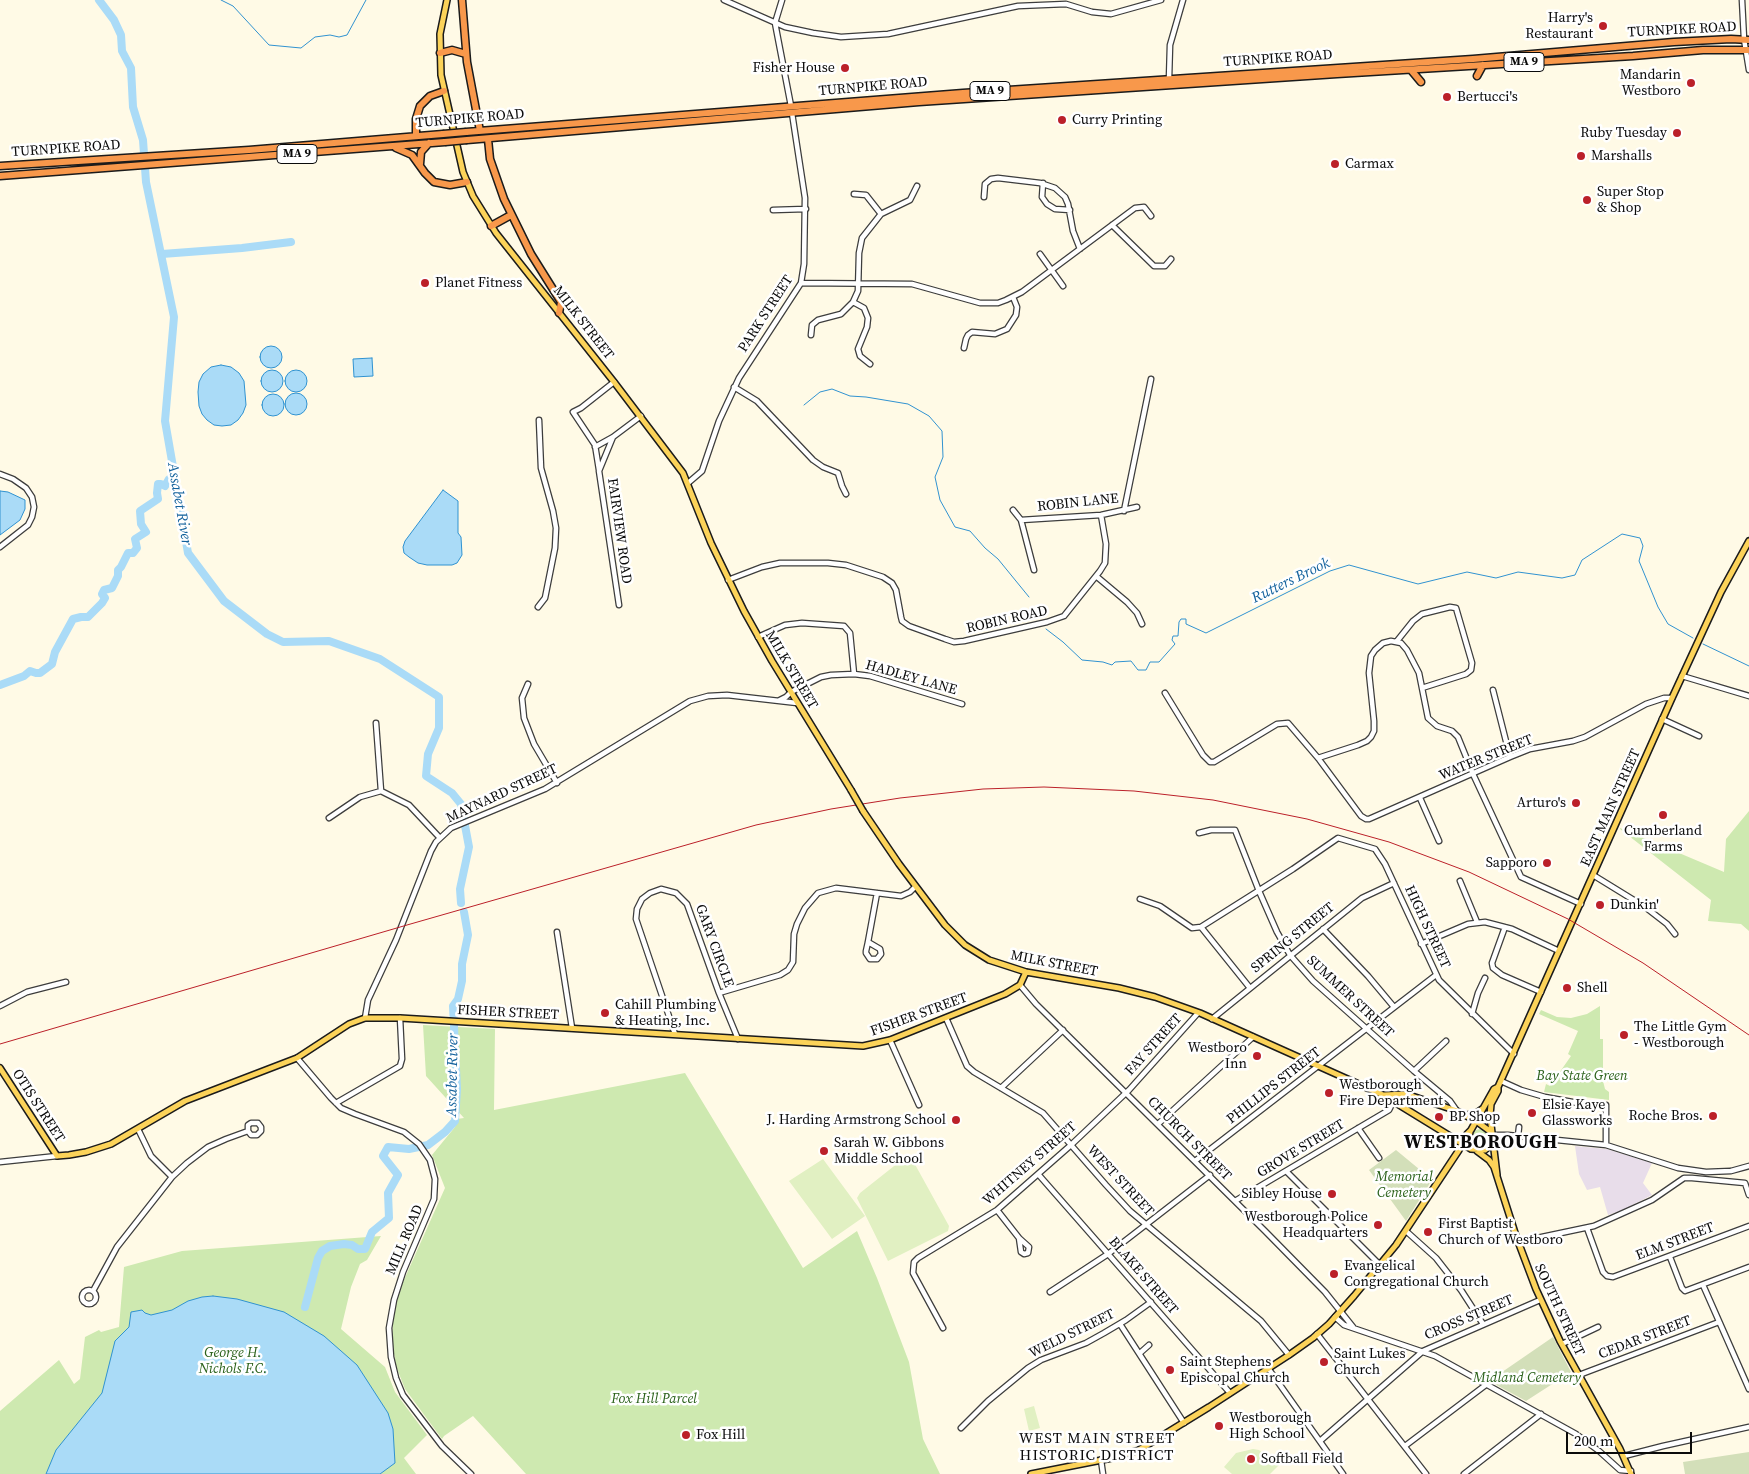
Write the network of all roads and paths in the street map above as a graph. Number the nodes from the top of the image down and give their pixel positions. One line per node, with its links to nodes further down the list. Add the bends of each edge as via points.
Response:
1 (447, 0): 12 (main road, MILK STREET)
2 (462, 0): 13 (highway)
3 (724, 0): 9 (street)
4 (782, 0): 9 (street)
5 (1161, 0): 8 (street)
6 (1183, 0): 18 (street, via 1170,45)
7 (1742, 0): 10 (street)
8 (1149, 2): 9 (street, via 1111,14 1066,4 1018,6 898,32 860,36 822,35)
9 (776, 23): 21 (street, PARK STREET)
10 (1747, 40): 11 (street); 18 (highway, TURNPIKE ROAD / MA 9, via 1674,42)
11 (1747, 50): 14 (highway, TURNPIKE ROAD / MA 9); 16 (street)
12 (440, 53): 13 (highway, via 452,50); 20 (main road, MILK STREET)
13 (466, 54): 22 (highway)
14 (1483, 65): 15 (highway, TURNPIKE ROAD / MA 9); 17 (highway)
15 (1412, 70): 19 (highway); 21 (highway, TURNPIKE ROAD / MA 9)
16 (1749, 70)
17 (1477, 76)
18 (1169, 79): 21 (highway, TURNPIKE ROAD / MA 9)
19 (1420, 82)
20 (444, 91): 23 (highway, via 430,96 420,106); 30 (main road, MILK STREET)
21 (791, 110): 22 (highway, TURNPIKE ROAD / MA 9); 24 (highway, TURNPIKE ROAD / MA 9); 35 (street, PARK STREET)
22 (480, 131): 23 (highway, TURNPIKE ROAD / MA 9, bridge)
23 (416, 136): 28 (highway, TURNPIKE ROAD / MA 9)
24 (488, 138): 25 (highway, TURNPIKE ROAD / MA 9, bridge); 39 (highway, via 493,169)
25 (429, 143): 26 (highway, TURNPIKE ROAD / MA 9); 27 (highway, via 421,152)
26 (390, 146): 27 (highway, via 408,152); 29 (highway, TURNPIKE ROAD / MA 9)
27 (420, 165): 30 (highway, via 439,184)
28 (0, 166)
29 (0, 176)
30 (467, 182): 42 (main road, MILK STREET)
31 (1043, 183): 34 (street, via 991,179 985,184); 37 (street, via 1060,192); 37 (street, via 1042,196 1046,204 1055,209)
32 (917, 186): 38 (street, via 910,200)
33 (854, 194): 38 (street, via 866,195)
34 (984, 197)
35 (806, 209): 36 (street); 47 (street, PARK STREET)
36 (773, 210)
37 (1070, 210): 43 (street)
38 (881, 214): 48 (street, via 860,245)
39 (511, 215): 42 (highway); 52 (highway, via 561,302)
40 (1151, 216): 41 (street, via 1146,209 1139,207)
41 (1112, 225): 43 (street); 45 (street, via 1154,266 1165,266)
42 (491, 226): 52 (main road, MILK STREET)
43 (1080, 249): 46 (street)
44 (1040, 254): 46 (street)
45 (1171, 259)
46 (1052, 271): 49 (street); 50 (street)
47 (801, 283): 48 (street); 58 (street, PARK STREET)
48 (858, 284): 50 (street, via 912,284 980,303 998,303); 51 (street)
49 (1063, 286)
50 (1013, 297): 54 (street, via 1016,315 1007,329 995,334 972,332 968,334)
51 (853, 302): 53 (street, via 841,314 818,320 812,325); 55 (street, via 864,308 868,318 858,349 860,356)
52 (559, 313): 57 (main road, MILK STREET)
53 (811, 335)
54 (964, 348)
55 (870, 364)
56 (1151, 379): 69 (street)
57 (614, 382): 59 (main road, MILK STREET); 62 (street, via 573,412)
58 (734, 386): 65 (street, PARK STREET, via 702,471); 66 (street, via 757,401 813,460 838,473)
59 (641, 416): 61 (street); 65 (main road, MILK STREET)
60 (539, 420): 78 (street, via 540,468 553,511 556,534 545,598)
61 (613, 437): 62 (street); 63 (street, FAIRVIEW ROAD)
62 (595, 447): 63 (street)
63 (599, 471): 77 (street, FAIRVIEW ROAD)
64 (0, 474): 73 (street, via 26,488 34,507 28,525)
65 (688, 483): 76 (main road, MILK STREET)
66 (846, 494)
67 (1137, 507): 69 (street, ROBIN LANE)
68 (1013, 510): 71 (street)
69 (1124, 511): 70 (street, ROBIN LANE)
70 (1101, 515): 71 (street, ROBIN LANE); 75 (street, ROBIN ROAD, via 1106,554 1105,563)
71 (1021, 520): 74 (street)
72 (1749, 541): 83 (main road, EAST MAIN STREET)
73 (0, 547)
74 (1034, 570)
75 (1096, 576): 76 (street, ROBIN ROAD, via 1071,609 1056,620 954,642 909,626 902,621 892,582 846,565 780,563); 79 (street, via 1127,602)
76 (728, 580): 80 (main road, MILK STREET)
77 (619, 605)
78 (538, 607)
79 (1142, 624)
80 (758, 638): 82 (street, via 792,624 844,626 851,636); 87 (main road, MILK STREET)
81 (1397, 641): 85 (street, via 1411,657); 85 (street, via 1419,616 1450,606 1456,608 1472,663 1471,670); 98 (street, via 1380,645 1370,660 1372,737 1364,743)
82 (854, 674): 87 (street, HADLEY LANE, via 826,676); 93 (street, HADLEY LANE)
83 (1682, 676): 89 (street); 90 (main road, EAST MAIN STREET)
84 (528, 684): 100 (street, via 522,698 526,724)
85 (1422, 688): 99 (street, via 1428,718 1437,726 1455,733)
86 (1493, 690): 97 (street)
87 (790, 692): 91 (street); 92 (main road, MILK STREET)
88 (1165, 693): 98 (street, via 1211,762 1285,722)
89 (1749, 696)
90 (1672, 698): 94 (main road, EAST MAIN STREET); 97 (street, WATER STREET, via 1646,704 1585,737 1530,749)
91 (778, 701): 92 (street, MAYNARD STREET); 100 (street, MAYNARD STREET, via 727,695 690,701)
92 (797, 703): 110 (main road, MILK STREET, bridge, via 883,842)
93 (962, 704)
94 (1662, 719): 96 (street); 107 (main road, EAST MAIN STREET)
95 (376, 723): 101 (street)
96 (1699, 736)
97 (1510, 757): 99 (street, WATER STREET)
98 (1318, 758): 102 (street, WATER STREET, via 1365,819 1373,819)
99 (1473, 774): 102 (street, WATER STREET); 114 (street, via 1521,877)
100 (557, 783): 105 (street, MAYNARD STREET, via 451,828)
101 (381, 791): 103 (street, via 360,797); 105 (street, via 409,805)
102 (1420, 798): 106 (street)
103 (329, 818)
104 (1199, 833): 111 (street, SUMMER STREET, via 1235,830)
105 (440, 838): 137 (street, MAYNARD STREET, via 427,859 396,940 368,1000)
106 (1440, 841)
107 (1593, 875): 114 (main road, EAST MAIN STREET); 120 (street, via 1645,907)
108 (1460, 881): 115 (street)
109 (1394, 883): 111 (street, HIGH STREET, via 1375,849 1338,838); 118 (street, SPRING STREET, via 1362,898); 122 (street, HIGH STREET)
110 (916, 887): 112 (street, via 901,896); 125 (main road, MILK STREET, via 965,945 989,960)
111 (1259, 891): 116 (street); 124 (street, SUMMER STREET)
112 (877, 893): 121 (street); 132 (street, via 836,888 818,893 797,924 793,962 788,970)
113 (1140, 899): 116 (street, via 1160,906 1192,928)
114 (1581, 904): 123 (main road, EAST MAIN STREET)
115 (1477, 922): 117 (street); 122 (street)
116 (1202, 927): 130 (street)
117 (1505, 927): 123 (street); 131 (street, via 1493,968)
118 (1323, 929): 124 (street, SPRING STREET); 134 (street)
119 (557, 932): 141 (street)
120 (1675, 934)
121 (868, 942)
122 (1421, 944): 126 (street, HIGH STREET)
123 (1559, 951): 131 (main road, EAST MAIN STREET)
124 (1290, 954): 130 (street, SPRING STREET); 142 (street, SUMMER STREET, via 1313,981)
125 (1026, 972): 129 (main road); 135 (main road, MILK STREET, via 1137,992)
126 (1436, 975): 134 (street, PHILLIPS STREET); 136 (street, HIGH STREET)
127 (1485, 978): 136 (street)
128 (66, 982): 133 (street, via 28,992)
129 (1020, 986): 139 (main road, FISHER STREET); 143 (street, CHURCH STREET)
130 (1250, 988): 140 (street, SPRING STREET)
131 (1541, 992): 149 (main road, EAST MAIN STREET)
132 (719, 993): 144 (street, GARY CIRCLE, via 685,900 667,889 648,894 638,907 637,921); 146 (street, GARY CIRCLE)
133 (0, 1006)
134 (1394, 1007): 142 (street, PHILLIPS STREET)
135 (1198, 1013): 140 (main road, MILK STREET); 156 (street, FAY STREET)
136 (1472, 1014): 149 (street, HIGH STREET)
137 (364, 1018): 138 (main road, FISHER STREET); 150 (main road, FISHER STREET, via 349,1024)
138 (400, 1018): 141 (main road, FISHER STREET); 160 (street, via 400,1066)
139 (946, 1018): 147 (main road, FISHER STREET); 155 (street, WEST STREET, via 964,1063)
140 (1212, 1019): 145 (main road, MILK STREET)
141 (572, 1028): 144 (main road, FISHER STREET)
142 (1366, 1029): 151 (street, PHILLIPS STREET); 153 (street, SUMMER STREET)
143 (1063, 1030): 155 (street); 156 (street, CHURCH STREET)
144 (675, 1034): 146 (main road, FISHER STREET)
145 (1253, 1037): 151 (main road, MILK STREET); 167 (street)
146 (738, 1039): 147 (main road, FISHER STREET, via 853,1046)
147 (890, 1040): 161 (street)
148 (1446, 1041): 153 (street)
149 (1514, 1054): 154 (main road, EAST MAIN STREET)
150 (297, 1058): 160 (street, MILL ROAD); 171 (main road, FISHER STREET, via 185,1101)
151 (1317, 1066): 158 (main road, MILK STREET); 182 (street, PHILLIPS STREET)
152 (0, 1068): 180 (main road, OTIS STREET)
153 (1414, 1072): 163 (street, SUMMER STREET, via 1450,1100)
154 (1499, 1084): 162 (main road, EAST MAIN STREET); 165 (main road, EAST MAIN STREET); 177 (street, via 1545,1098 1606,1106)
155 (1001, 1088): 176 (street, WEST STREET, via 1043,1113)
156 (1126, 1093): 167 (street, CHURCH STREET); 176 (street, WHITNEY STREET)
157 (1397, 1094): 158 (main road); 159 (street, GROVE STREET); 163 (main road)
158 (1383, 1096): 159 (main road, MILK STREET)
159 (1394, 1102): 170 (street, GROVE STREET, via 1388,1110); 178 (main road, MILK STREET)
160 (336, 1104): 237 (street, MILL ROAD, via 410,1135 427,1155 434,1173 434,1199 394,1300 389,1328 391,1357 403,1395 442,1446)
161 (919, 1105)
162 (1483, 1108): 164 (main road, via 1475,1114); 166 (main road, EAST MAIN STREET)
163 (1457, 1111): 164 (main road)
164 (1466, 1115): 166 (main road)
165 (1490, 1116): 174 (main road, SOUTH STREET)
166 (1476, 1121): 168 (main road); 173 (main road, EAST MAIN STREET)
167 (1158, 1124): 182 (street, CHURCH STREET)
168 (1484, 1126): 173 (main road); 174 (main road)
169 (1519, 1126): 175 (street)
170 (1358, 1128): 181 (street); 185 (street, GROVE STREET)
171 (138, 1129): 180 (main road, FISHER STREET, via 101,1148); 189 (street, via 151,1156)
172 (248, 1131): 189 (street, via 208,1147)
173 (1470, 1131): 178 (main road, EAST MAIN STREET); 179 (main road, via 1468,1141)
174 (1492, 1136): 175 (street); 179 (main road, via 1488,1148); 188 (main road, SOUTH STREET)
175 (1518, 1136): 177 (street)
176 (1071, 1145): 186 (street, WHITNEY STREET); 193 (street, WEST STREET)
177 (1606, 1145): 184 (street, via 1678,1168 1706,1172)
178 (1462, 1146): 179 (main road, MILK STREET); 196 (main road, EAST MAIN STREET)
179 (1475, 1150): 188 (main road, SOUTH STREET, via 1489,1160)
180 (57, 1156): 183 (street, FISHER STREET)
181 (1379, 1158)
182 (1195, 1161): 187 (street, CHURCH STREET)
183 (0, 1162)
184 (1749, 1166)
185 (1286, 1171): 191 (street, GROVE STREET); 201 (street)
186 (1038, 1174): 192 (street, WHITNEY STREET); 199 (street, BLAKE STREET)
187 (1210, 1175): 191 (street, CHURCH STREET); 193 (street)
188 (1497, 1175): 198 (main road, SOUTH STREET)
189 (172, 1177): 204 (street, via 117,1247)
190 (1749, 1195): 195 (street, via 1745,1183 1684,1178 1652,1200)
191 (1235, 1201): 208 (street, CHURCH STREET)
192 (997, 1210): 197 (street); 215 (street, WHITNEY STREET, via 916,1259 913,1264 913,1273)
193 (1146, 1225): 199 (street); 221 (street, WEST STREET, via 1261,1321)
194 (1749, 1226): 200 (street, ELM STREET)
195 (1587, 1228): 198 (street); 200 (street, ELM STREET, via 1602,1270 1609,1277 1617,1277)
196 (1406, 1231): 201 (main road, EAST MAIN STREET); 212 (street, via 1436,1258)
197 (1019, 1238)
198 (1518, 1242): 206 (main road, SOUTH STREET)
199 (1108, 1254): 205 (street); 207 (street, BLAKE STREET)
200 (1670, 1256): 203 (street, via 1682,1289 1687,1291)
201 (1380, 1265): 208 (main road, EAST MAIN STREET)
202 (1749, 1267): 203 (street)
203 (1703, 1285): 210 (street)
204 (93, 1291)
205 (1050, 1292)
206 (1540, 1300): 212 (street, CROSS STREET); 217 (main road, SOUTH STREET)
207 (1151, 1302): 211 (street, WELD STREET); 226 (street, BLAKE STREET)
208 (1340, 1311): 209 (main road, EAST MAIN STREET); 213 (street, CHURCH STREET)
209 (1335, 1317): 213 (street, via 1344,1325); 216 (main road, EAST MAIN STREET)
210 (1719, 1322): 223 (street, CEDAR STREET); 225 (street)
211 (1120, 1324): 220 (street); 231 (street, WELD STREET, via 1028,1368 988,1400)
212 (1483, 1324): 219 (street, CROSS STREET)
213 (1353, 1327): 219 (street)
214 (1598, 1327): 217 (street)
215 (943, 1328)
216 (1317, 1334): 221 (main road, EAST MAIN STREET); 227 (street)
217 (1562, 1344): 223 (main road, SOUTH STREET)
218 (1149, 1345): 220 (street)
219 (1423, 1351): 224 (street); 227 (street, CROSS STREET)
220 (1140, 1353): 229 (street)
221 (1289, 1355): 222 (main road, EAST MAIN STREET)
222 (1268, 1368): 226 (main road, EAST MAIN STREET); 232 (street)
223 (1579, 1375): 234 (main road, SOUTH STREET)
224 (1487, 1384): 228 (street); 233 (street)
225 (1749, 1389)
226 (1230, 1393): 229 (main road, EAST MAIN STREET)
227 (1367, 1399): 232 (street, CROSS STREET); 233 (street)
228 (1540, 1414): 236 (street, via 1584,1439 1620,1470); 242 (street)
229 (1184, 1423): 235 (main road, EAST MAIN STREET, via 1139,1450)
230 (1749, 1427): 234 (street)
231 (961, 1428)
232 (1320, 1440): 240 (street)
233 (1405, 1446): 241 (street)
234 (1624, 1456): 236 (main road, SOUTH STREET)
235 (1101, 1460): 238 (main road, EAST MAIN STREET); 239 (street)
236 (1631, 1473)
237 (472, 1474)
238 (1031, 1474)
239 (1103, 1474)
240 (1343, 1474)
241 (1426, 1474)
242 (1464, 1474)

